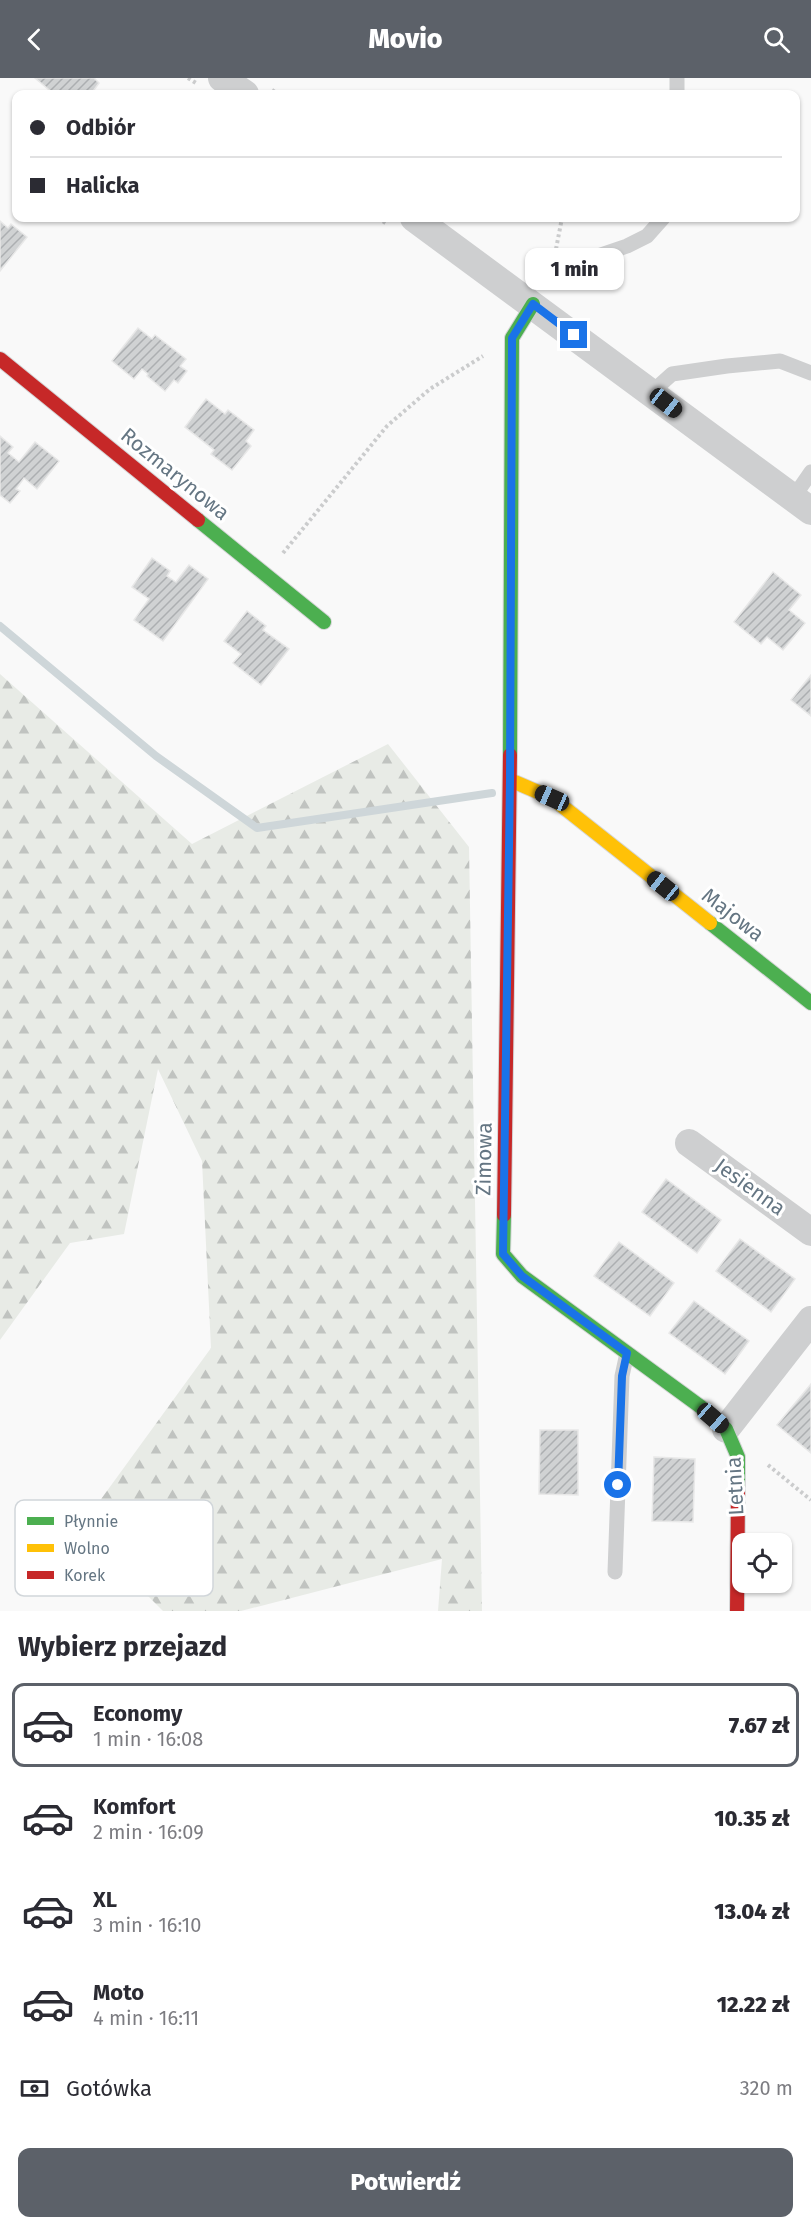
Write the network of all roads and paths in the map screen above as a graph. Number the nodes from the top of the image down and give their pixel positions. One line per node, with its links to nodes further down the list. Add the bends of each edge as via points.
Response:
1 (222, 78): 2 (street)
2 (238, 90)
3 (420, 222): 6 (street)
4 (659, 222): 5 (lane, via 647,236 619,249)
5 (551, 272)
6 (533, 304): 7 (street); 10 (street)
7 (512, 338): 13 (path, via 430,389 387,426); 15 (street, Zimowa)
8 (0, 359): 13 (street, Rozmarynowa)
9 (811, 373): 10 (lane, via 780,361 727,366 672,374)
10 (652, 392): 12 (street)
11 (811, 472): 12 (lane)
12 (802, 505)
13 (265, 574): 14 (street, Rozmarynowa)
14 (324, 622)
15 (510, 780): 16 (street, Majowa, via 552,798); 20 (street, Zimowa, via 503,1254 522,1276)
16 (811, 1003)
17 (689, 1143): 18 (street, Jesienna)
18 (811, 1232)
19 (811, 1320): 21 (street, Letnia)
20 (627, 1353): 21 (street, Zimowa); 24 (lane, via 622,1376)
21 (726, 1429): 22 (street, Letnia)
22 (738, 1457): 23 (path, via 769,1465); 25 (street, Letnia)
23 (811, 1500)
24 (615, 1572)
25 (737, 1611)

